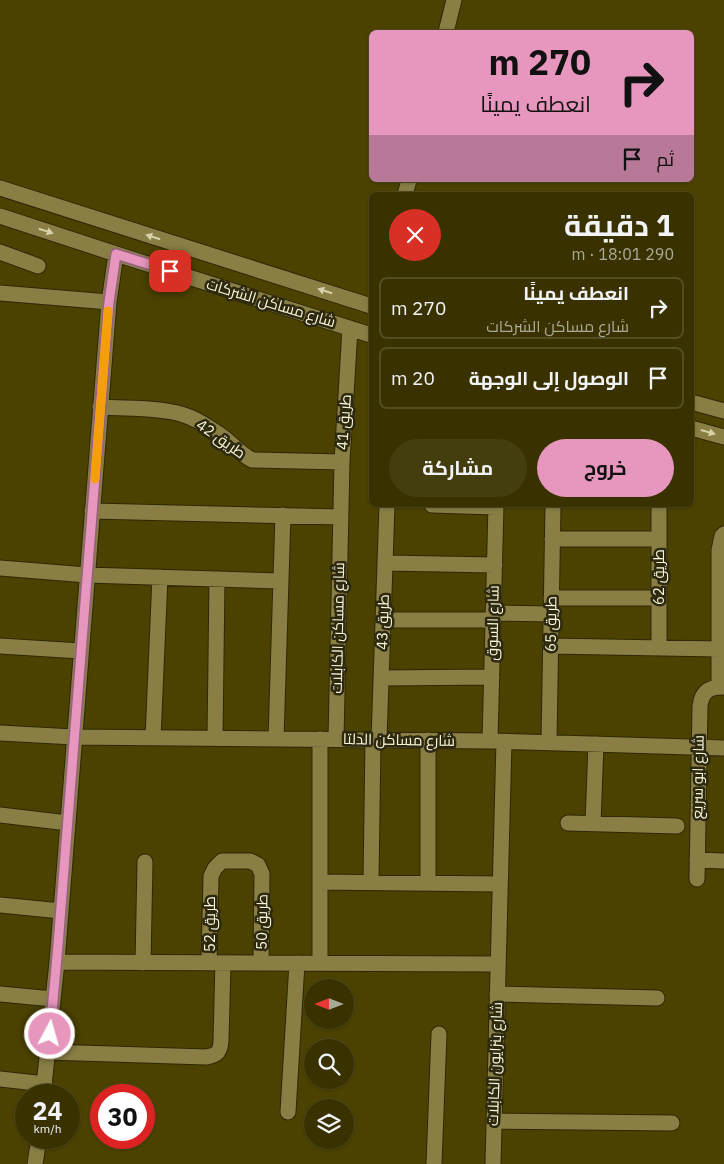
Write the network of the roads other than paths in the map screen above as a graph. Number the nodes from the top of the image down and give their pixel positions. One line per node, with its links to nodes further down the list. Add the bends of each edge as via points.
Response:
1 (454, 0): 2 (street)
2 (446, 30)
3 (0, 188): 10 (street, شارع مساكن الشركات, one-way to 3)
4 (0, 216): 6 (street, شارع مساكن الشركات, one-way to 6)
5 (0, 252): 7 (street)
6 (116, 254): 9 (street); 11 (street, شارع مساكن الشركات)
7 (38, 266)
8 (0, 294): 9 (street)
9 (109, 302): 14 (street)
10 (369, 305)
11 (350, 328): 12 (street, شارع مساكن الشركات); 18 (street, طريق 41)
12 (369, 334)
13 (694, 403): 15 (street)
14 (100, 407): 18 (street, طريق 42, via 164,410 181,414 224,437 252,460); 23 (street)
15 (724, 411)
16 (694, 429): 17 (street, one-way to 17)
17 (724, 437)
18 (342, 462): 25 (street, طريق 41)
19 (387, 507): 29 (street, طريق 43)
20 (496, 507): 30 (street, شارع السوق)
21 (553, 507): 27 (street, طريق 65)
22 (659, 507): 28 (street, طريق 62)
23 (92, 511): 24 (street); 32 (street)
24 (283, 516): 25 (street); 35 (street)
25 (341, 517): 56 (street, شارع مساكن الكابلات)
26 (724, 534): 36 (street, via 720,550)
27 (552, 539): 28 (street); 37 (street, طريق 65)
28 (659, 539): 38 (street, طريق 62)
29 (385, 563): 30 (street); 41 (street, طريق 43)
30 (495, 565): 40 (street, شارع السوق)
31 (0, 568): 32 (street)
32 (87, 575): 33 (street); 46 (street)
33 (160, 577): 34 (street); 52 (street)
34 (217, 579): 35 (street); 53 (street)
35 (280, 581): 54 (street)
36 (722, 581): 45 (street)
37 (551, 598): 38 (street); 39 (street, طريق 65)
38 (659, 598): 44 (street, طريق 62)
39 (550, 614): 40 (street); 43 (street, طريق 65)
40 (493, 617): 41 (street); 47 (street, شارع السوق)
41 (383, 620): 48 (street, طريق 43)
42 (0, 646): 46 (street)
43 (550, 646): 44 (street); 60 (street, طريق 65)
44 (659, 648): 45 (street)
45 (719, 649): 49 (street)
46 (81, 651): 51 (street)
47 (492, 677): 48 (street); 59 (street, شارع السوق)
48 (381, 678): 57 (street, طريق 43)
49 (721, 687): 62 (street, شارع ابو سريع, via 711,688 701,698)
50 (0, 733): 51 (street, شارع مساكن الدلتا)
51 (74, 737): 52 (street, شارع مساكن الدلتا); 65 (street)
52 (154, 738): 53 (street, شارع مساكن الدلتا)
53 (216, 738): 54 (street, شارع مساكن الدلتا)
54 (276, 739): 55 (street, شارع مساكن الدلتا)
55 (320, 739): 56 (street, شارع مساكن الدلتا); 73 (street)
56 (336, 739): 57 (street, شارع مساكن الدلتا)
57 (376, 740): 58 (street, شارع مساكن الدلتا); 74 (street, طريق 43)
58 (428, 740): 59 (street, شارع مساكن الدلتا); 75 (street)
59 (497, 741): 60 (street, شارع مساكن الدلتا); 76 (street, شارع السوق)
60 (549, 742): 61 (street, شارع مساكن الدلتا)
61 (596, 744): 62 (street, شارع مساكن الدلتا); 67 (street)
62 (699, 748): 63 (street, شارع مساكن الدلتا); 69 (street, شارع ابو سريع)
63 (724, 748)
64 (0, 815): 65 (street)
65 (68, 823): 79 (street)
66 (568, 823): 67 (street)
67 (593, 824): 68 (street)
68 (677, 826)
69 (697, 860): 70 (street); 72 (street, شارع ابو سريع)
70 (724, 861)
71 (145, 862): 81 (street)
72 (697, 879)
73 (320, 882): 74 (street); 85 (street)
74 (371, 883): 75 (street)
75 (428, 883): 76 (street)
76 (500, 884): 86 (street, شارع السوق)
77 (210, 885): 82 (street, طريق 52); 83 (street, طريق 50, via 211,876 222,861 258,864 263,882)
78 (0, 905): 79 (street)
79 (61, 911): 80 (street)
80 (57, 962): 81 (street); 90 (street)
81 (143, 962): 82 (street)
82 (216, 963): 83 (street); 92 (street, طريق 52, via 221,1041 220,1050 214,1056)
83 (261, 963): 84 (street)
84 (297, 963): 85 (street); 96 (street)
85 (320, 963): 86 (street)
86 (498, 964): 88 (street, شارع بنزايون الكابلات)
87 (0, 994): 90 (street)
88 (497, 994): 89 (street); 97 (street, شارع بنزايون الكابلات)
89 (658, 998)
90 (53, 999): 92 (street)
91 (439, 1034): 101 (street)
92 (48, 1052): 95 (street)
93 (0, 1079): 94 (street)
94 (20, 1084)
95 (45, 1084)
96 (288, 1112)
97 (494, 1121): 98 (street); 102 (street, شارع بنزايون الكابلات)
98 (672, 1123)
99 (37, 1149): 100 (street)
100 (36, 1164)
101 (434, 1164)
102 (493, 1164)

